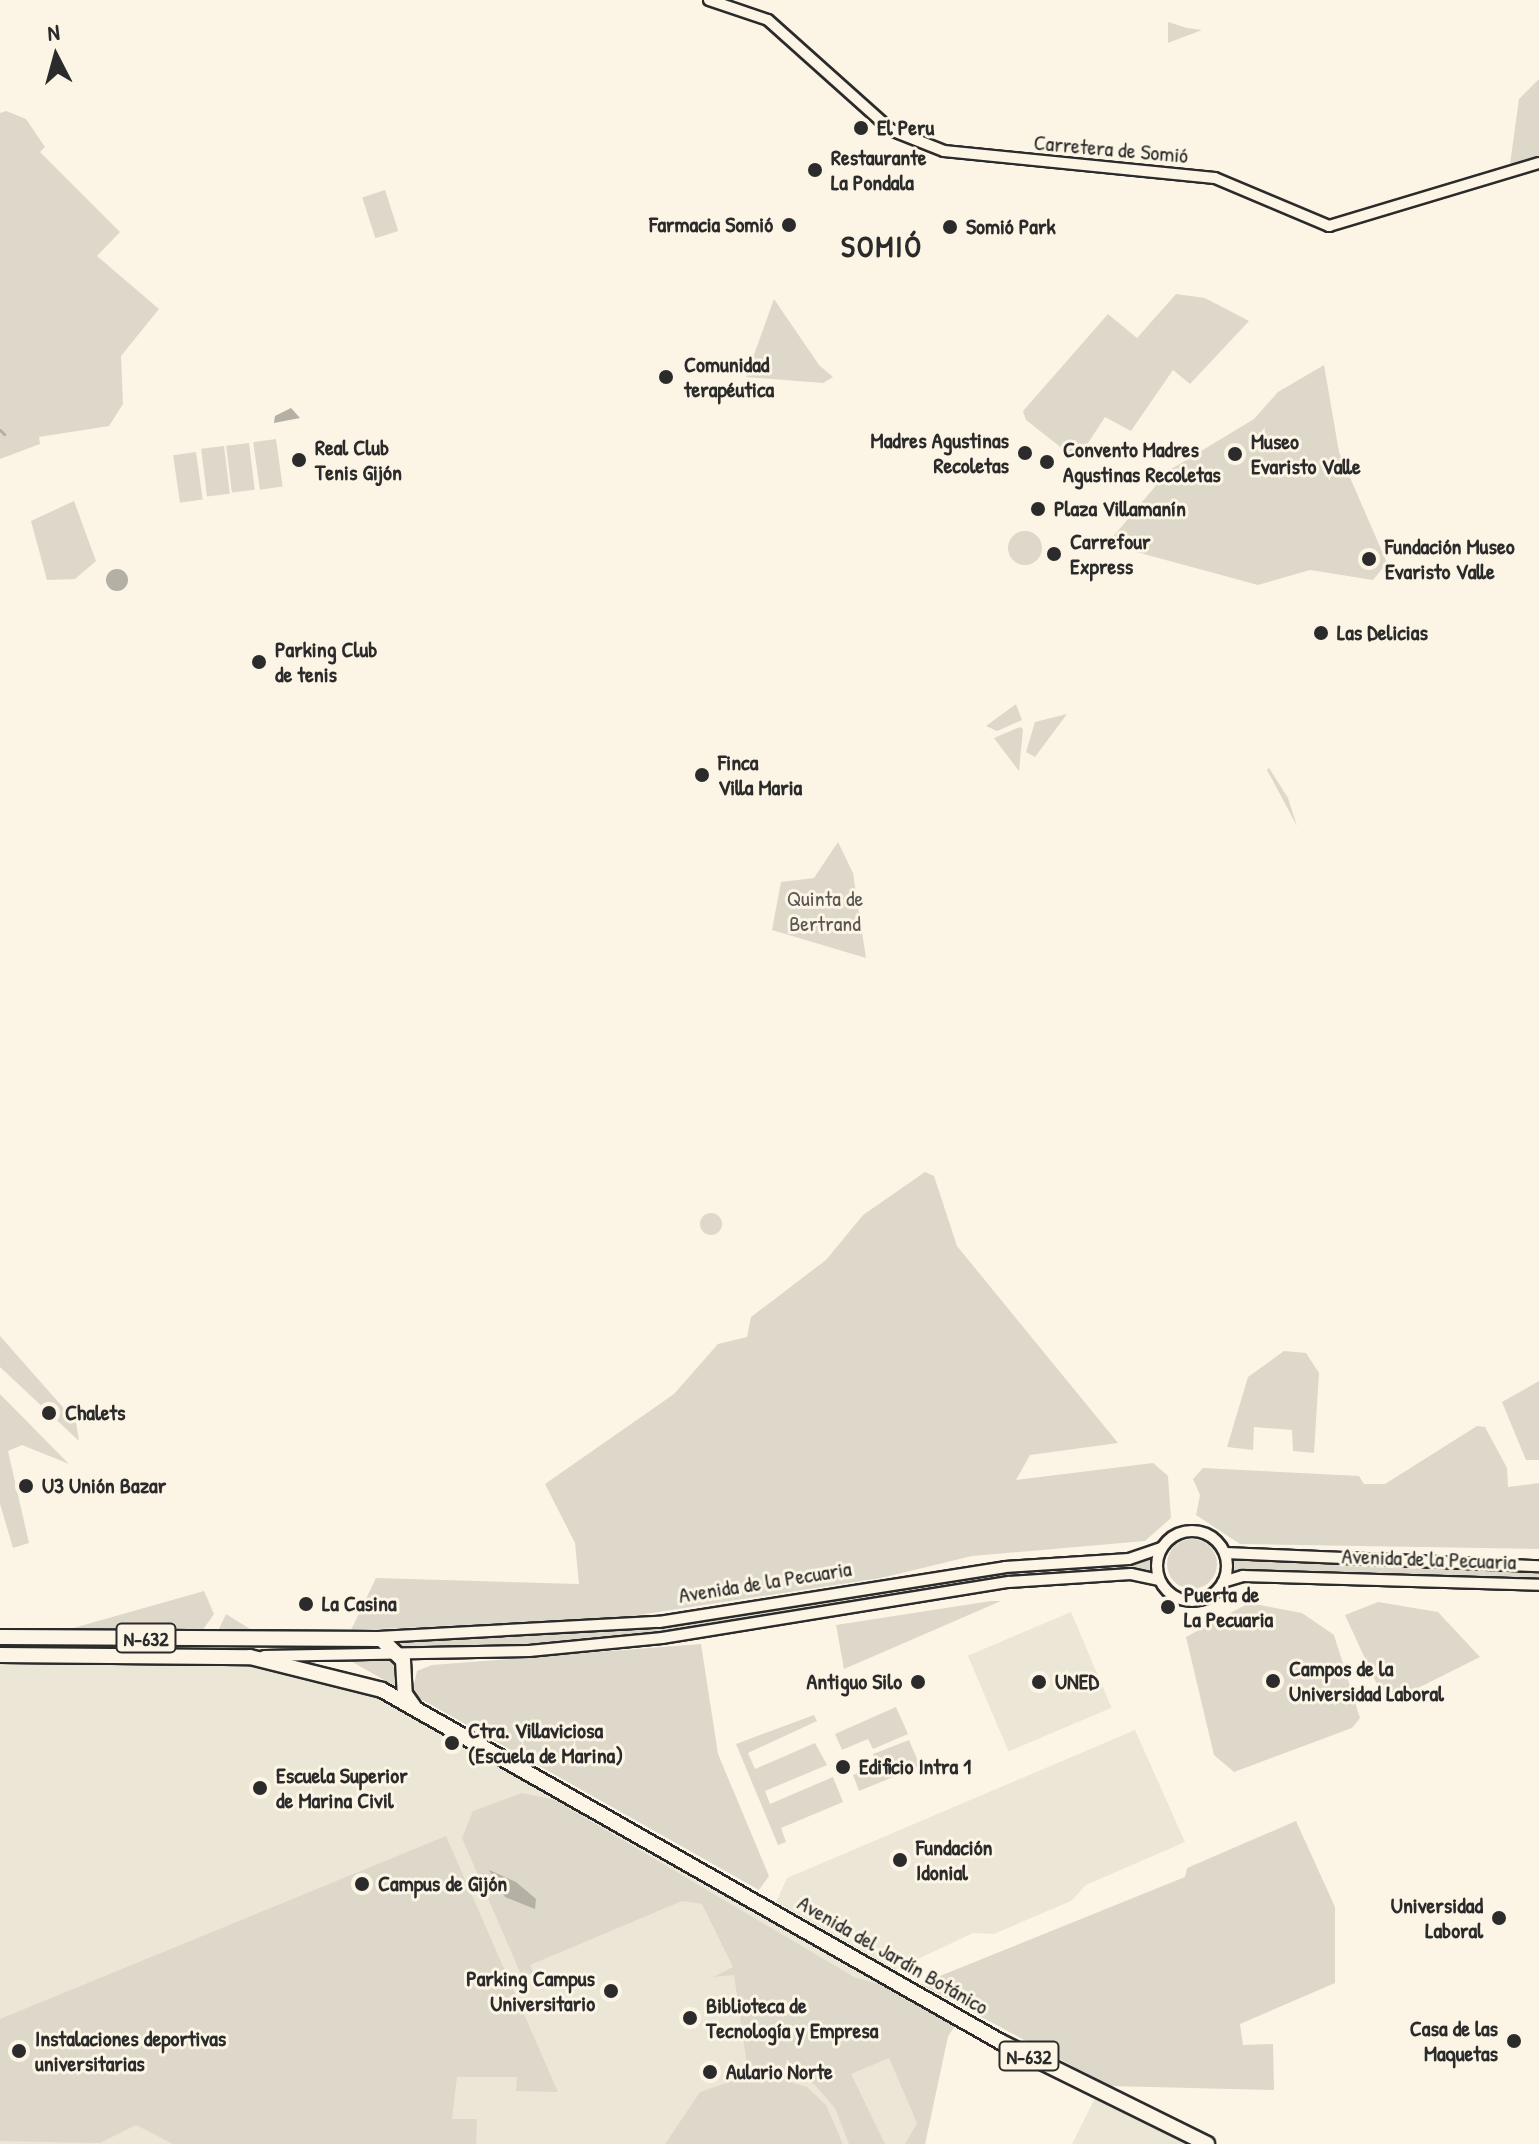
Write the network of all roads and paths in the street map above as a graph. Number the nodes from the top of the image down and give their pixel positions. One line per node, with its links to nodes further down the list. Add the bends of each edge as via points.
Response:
1 (709, 0): 2 (street, Carretera de Somió, via 768,20 891,130 944,151 1215,178 1329,226)
2 (1539, 163)
3 (1161, 1548): 4 (street, via 1195,1530); 6 (street); 10 (street, Avenida de la Pecuaria, via 1129,1559 1005,1567 659,1622)
4 (1225, 1553): 5 (street, Avenida de la Pecuaria); 7 (street)
5 (1539, 1566)
6 (1159, 1580): 7 (street, via 1193,1603); 13 (street, Avenida de la Pecuaria, via 1131,1574 1009,1582 662,1638)
7 (1223, 1582): 8 (street, Avenida de la Pecuaria, via 1243,1576)
8 (1539, 1585)
9 (0, 1637): 10 (highway, Avenida de la Pecuaria / N-632)
10 (372, 1637): 11 (highway, Avenida de la Pecuaria)
11 (400, 1654): 13 (street, Avenida de la Pecuaria); 14 (street, Avenida de la Pecuaria); 15 (highway)
12 (0, 1655): 14 (highway, N-632)
13 (429, 1655): 15 (street, Avenida de la Pecuaria)
14 (250, 1657): 16 (highway, Avenida del Jardín Botánico / N-632, via 382,1690)
15 (406, 1669): 16 (highway, via 405,1694)
16 (415, 1709): 17 (highway, Avenida del Jardín Botánico / N-632, via 1001,2042)
17 (1207, 2144)

